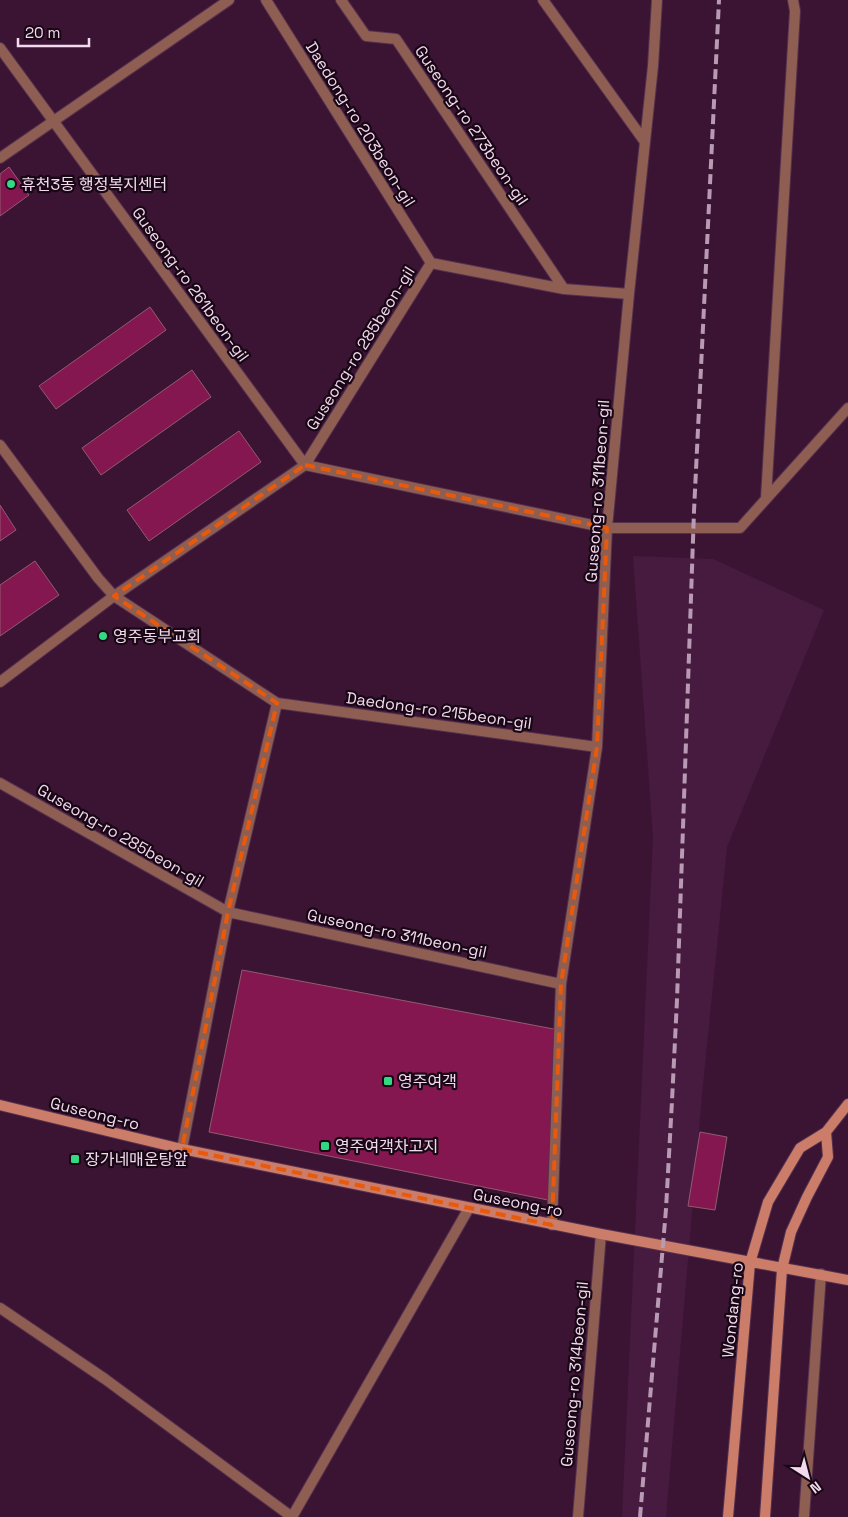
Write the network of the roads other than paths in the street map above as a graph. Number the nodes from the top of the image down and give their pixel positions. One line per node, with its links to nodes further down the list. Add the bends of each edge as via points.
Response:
1 (229, 0): 8 (street)
2 (266, 0): 11 (street, Daedong-ro 203beon-gil)
3 (342, 0): 12 (street, Guseong-ro 273beon-gil, via 366,36 396,39)
4 (543, 0): 9 (street)
5 (657, 0): 9 (street, Guseong-ro 311beon-gil)
6 (793, 0): 17 (street)
7 (0, 48): 8 (street, Guseong-ro 261beon-gil)
8 (53, 122): 10 (street); 16 (street, Guseong-ro 261beon-gil)
9 (645, 142): 13 (street, Guseong-ro 311beon-gil)
10 (0, 158)
11 (431, 263): 12 (street, Guseong-ro 285beon-gil); 16 (street, Guseong-ro 285beon-gil)
12 (564, 289): 13 (street, Guseong-ro 285beon-gil)
13 (629, 294): 18 (street, Guseong-ro 311beon-gil)
14 (848, 408): 17 (street)
15 (0, 446): 19 (street, Daedong-ro 215beon-gil)
16 (305, 465): 18 (street); 19 (street, Guseong-ro 285beon-gil)
17 (766, 498): 18 (street, via 740,528)
18 (607, 528): 22 (street, Guseong-ro 311beon-gil)
19 (114, 596): 20 (street, Guseong-ro 285beon-gil); 21 (street, Daedong-ro 215beon-gil)
20 (0, 682)
21 (277, 703): 22 (street, Daedong-ro 215beon-gil); 24 (street)
22 (597, 747): 25 (street, Guseong-ro 311beon-gil)
23 (0, 784): 24 (street, Guseong-ro 285beon-gil)
24 (228, 912): 25 (street, Guseong-ro 311beon-gil); 29 (street)
25 (561, 984): 31 (street, Guseong-ro 311beon-gil)
26 (848, 1104): 28 (main road, Wondang-ro)
27 (0, 1105): 29 (main road, Guseong-ro)
28 (826, 1132): 33 (main road, Wondang-ro, via 800,1148 768,1202); 34 (main road, via 828,1157 791,1232)
29 (182, 1149): 30 (main road, Guseong-ro)
30 (469, 1208): 31 (main road, Guseong-ro); 38 (street)
31 (552, 1224): 32 (main road, Guseong-ro)
32 (600, 1234): 33 (main road, Guseong-ro); 39 (street, Guseong-ro 314beon-gil)
33 (750, 1263): 34 (main road, Guseong-ro); 40 (main road, Wondang-ro)
34 (782, 1269): 35 (main road, Guseong-ro); 41 (main road)
35 (821, 1274): 36 (main road, Guseong-ro); 42 (street)
36 (848, 1280)
37 (0, 1308): 38 (street, via 105,1379)
38 (292, 1517)
39 (578, 1517)
40 (728, 1517)
41 (765, 1517)
42 (804, 1517)

